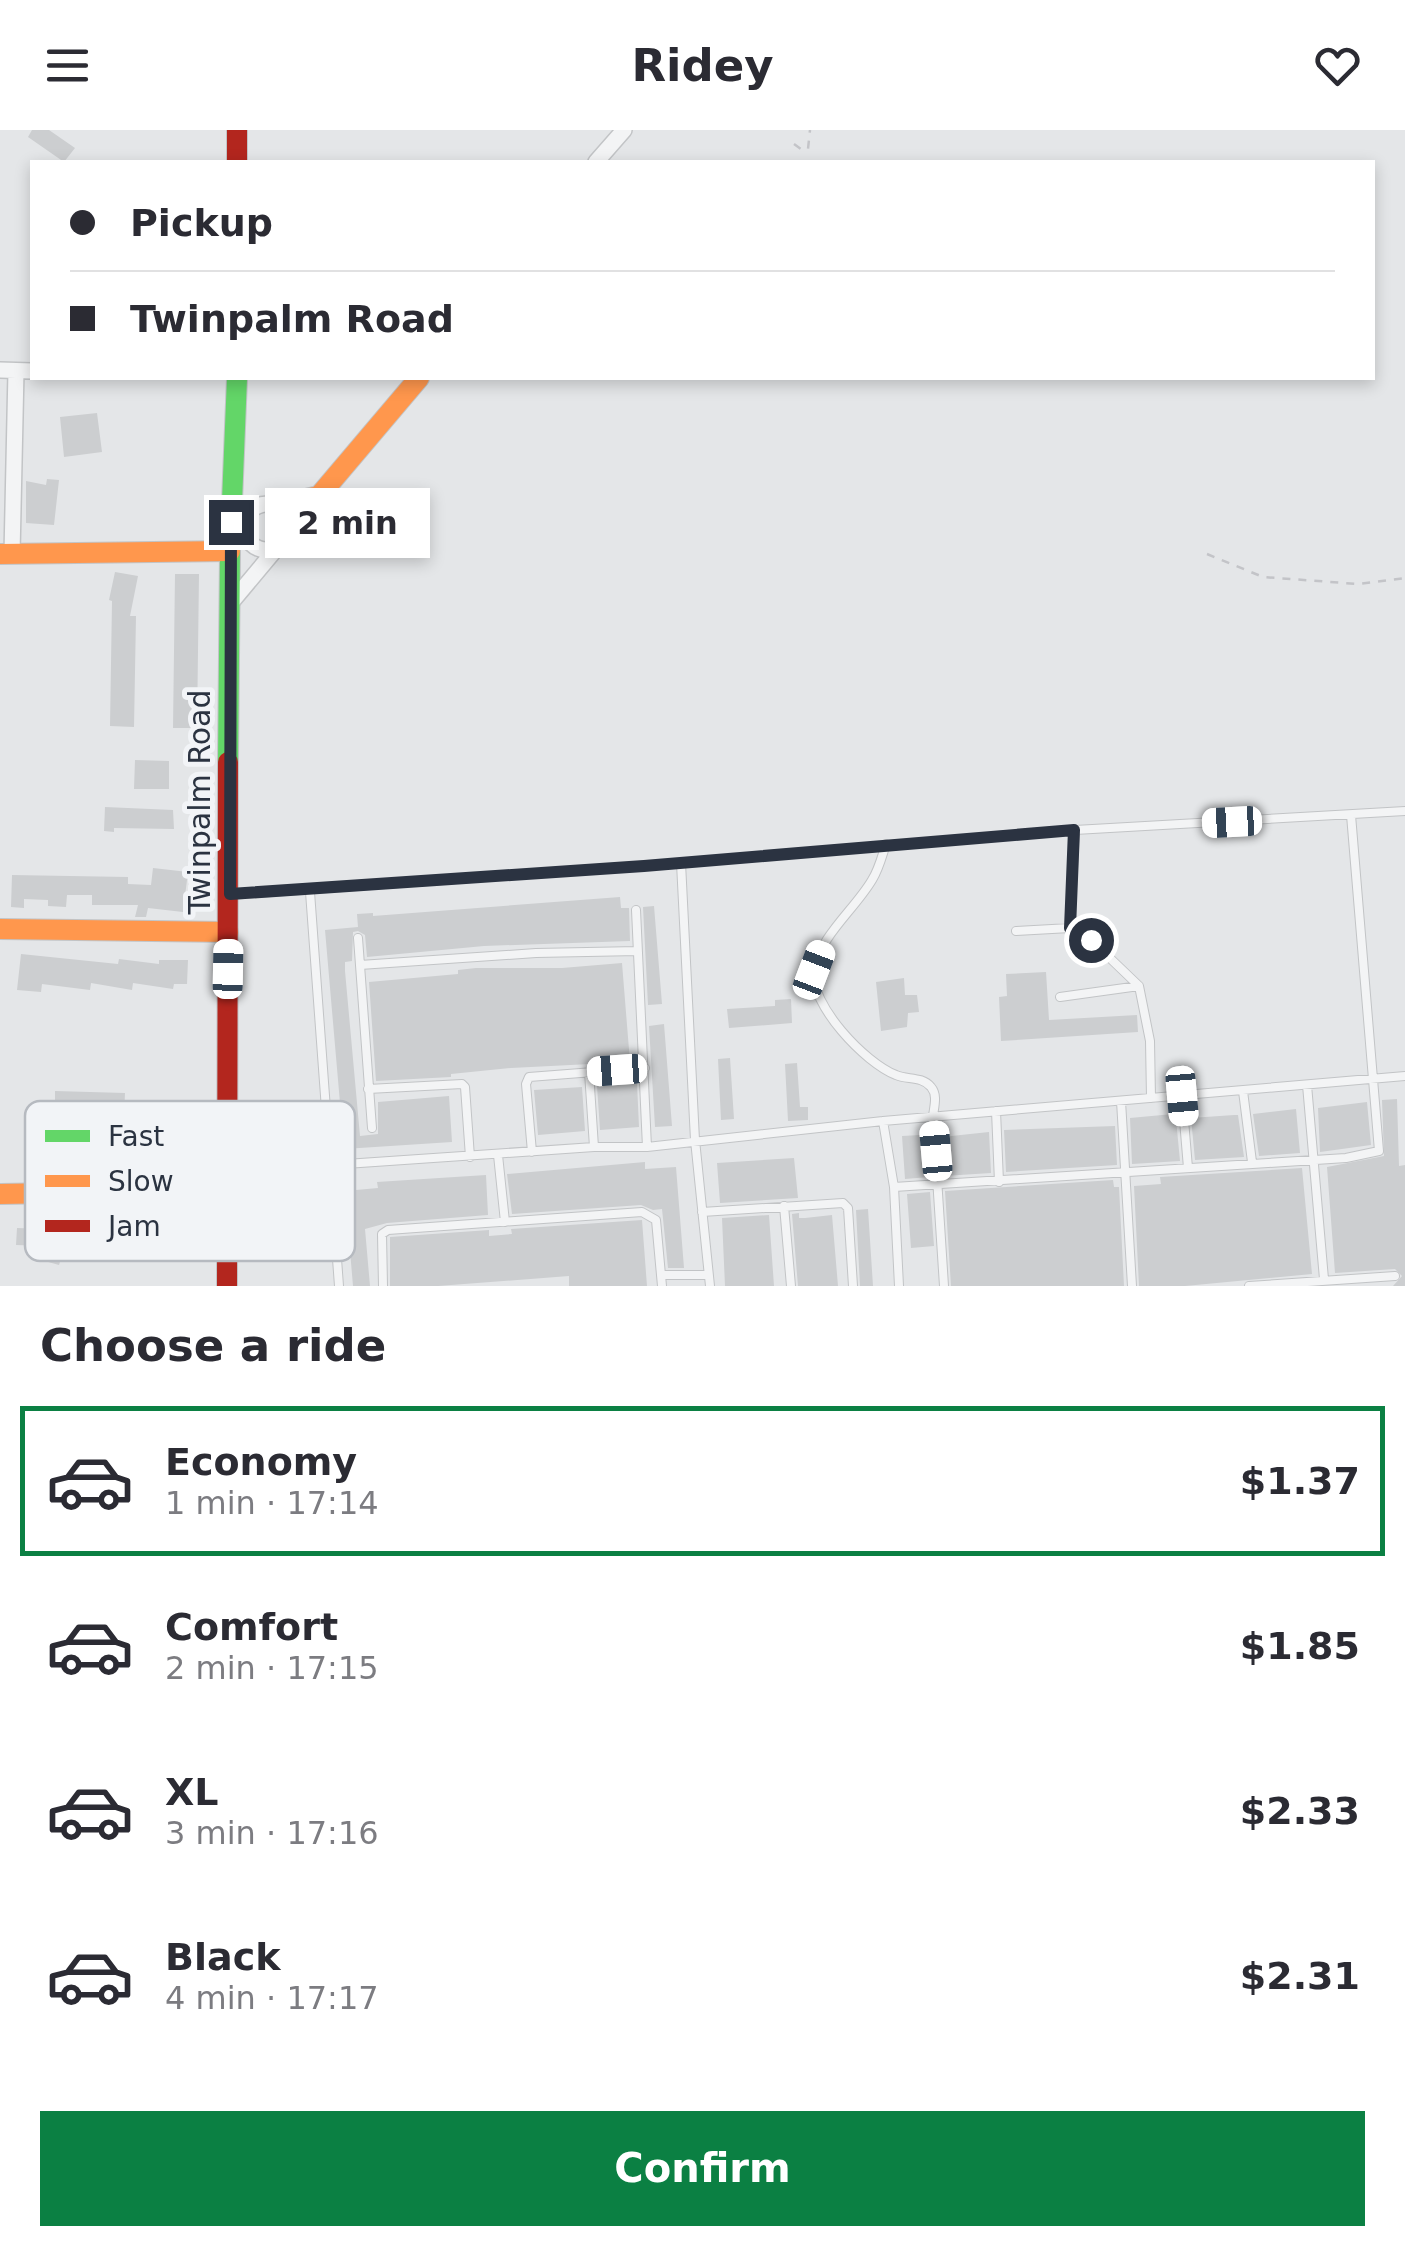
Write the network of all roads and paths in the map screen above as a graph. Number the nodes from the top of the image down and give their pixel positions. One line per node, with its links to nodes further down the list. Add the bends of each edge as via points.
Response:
1 (237, 130): 5 (main road)
2 (624, 130): 6 (street)
3 (810, 130): 4 (path, via 808,148)
4 (794, 144)
5 (237, 160)
6 (598, 160)
7 (16, 371): 15 (street)
8 (237, 380): 10 (main road, Twinpalm Road)
9 (416, 380): 12 (main road, via 319,496)
10 (232, 494): 11 (street); 14 (main road, Twinpalm Road)
11 (254, 508): 12 (street, via 262,504); 13 (street, via 245,519 246,537 256,547)
12 (283, 513): 13 (street, via 290,534)
13 (276, 549): 18 (street)
14 (230, 551): 15 (main road); 18 (main road, Twinpalm Road)
15 (6, 554)
16 (1207, 554): 17 (path, via 1262,577 1358,584)
17 (1405, 578)
18 (230, 604): 25 (main road, Twinpalm Road)
19 (1405, 812): 20 (lane)
20 (1351, 815): 21 (lane); 39 (lane)
21 (1074, 830): 22 (lane); 27 (lane)
22 (886, 844): 23 (lane); 49 (lane, via 874,877 824,946 815,989 871,1060 930,1086)
23 (681, 863): 24 (lane); 52 (lane)
24 (310, 892): 25 (lane); 46 (lane)
25 (230, 894): 30 (main road, Twinpalm Road)
26 (636, 910): 32 (lane)
27 (1070, 928): 29 (lane); 34 (lane)
28 (0, 929): 30 (main road)
29 (1016, 931)
30 (228, 932): 45 (main road, Twinpalm Road)
31 (358, 938): 33 (lane)
32 (638, 951): 33 (lane); 36 (lane)
33 (360, 966): 41 (lane)
34 (1140, 986): 35 (lane); 44 (lane)
35 (1060, 996)
36 (645, 1068): 37 (lane); 54 (lane)
37 (589, 1072): 53 (lane); 55 (lane, via 529,1078)
38 (1405, 1076): 39 (lane)
39 (1373, 1080): 40 (lane); 58 (lane, via 1379,1151)
40 (1307, 1086): 42 (lane); 58 (lane)
41 (368, 1089): 51 (lane); 57 (lane, via 462,1084)
42 (1243, 1090): 43 (lane); 59 (lane)
43 (1182, 1096): 44 (lane); 61 (lane)
44 (1151, 1098): 47 (lane)
45 (226, 1101)
46 (326, 1101)
47 (1121, 1101): 48 (lane); 62 (lane)
48 (996, 1111): 49 (lane); 63 (lane)
49 (933, 1116): 50 (lane); 64 (lane)
50 (883, 1120): 52 (lane); 65 (lane)
51 (372, 1128)
52 (696, 1140): 54 (lane); 69 (lane)
53 (594, 1147): 54 (lane); 55 (lane)
54 (647, 1147)
55 (532, 1152): 56 (lane)
56 (498, 1154): 57 (lane); 70 (lane)
57 (470, 1157): 60 (lane)
58 (1314, 1160): 59 (lane); 76 (lane)
59 (1252, 1162): 61 (lane)
60 (355, 1164)
61 (1188, 1168): 62 (lane)
62 (1124, 1172): 63 (lane); 86 (lane)
63 (999, 1182): 64 (lane)
64 (939, 1185): 65 (lane); 85 (lane)
65 (894, 1187): 84 (lane)
66 (0, 1194): 67 (main road)
67 (25, 1194)
68 (784, 1206): 69 (lane); 82 (lane); 83 (lane, via 844,1203)
69 (702, 1212): 74 (lane)
70 (505, 1222): 73 (lane, via 651,1214); 79 (lane, via 388,1230 380,1241)
71 (226, 1261): 77 (main road, Twinpalm Road)
72 (337, 1261): 78 (lane)
73 (662, 1275): 74 (lane); 80 (lane)
74 (708, 1275): 81 (lane)
75 (1396, 1276): 76 (lane)
76 (1324, 1279): 87 (lane)
77 (227, 1286)
78 (339, 1286)
79 (383, 1286)
80 (662, 1286)
81 (710, 1286)
82 (791, 1286)
83 (853, 1286)
84 (899, 1286)
85 (944, 1286)
86 (1132, 1286)
87 (1250, 1286)

